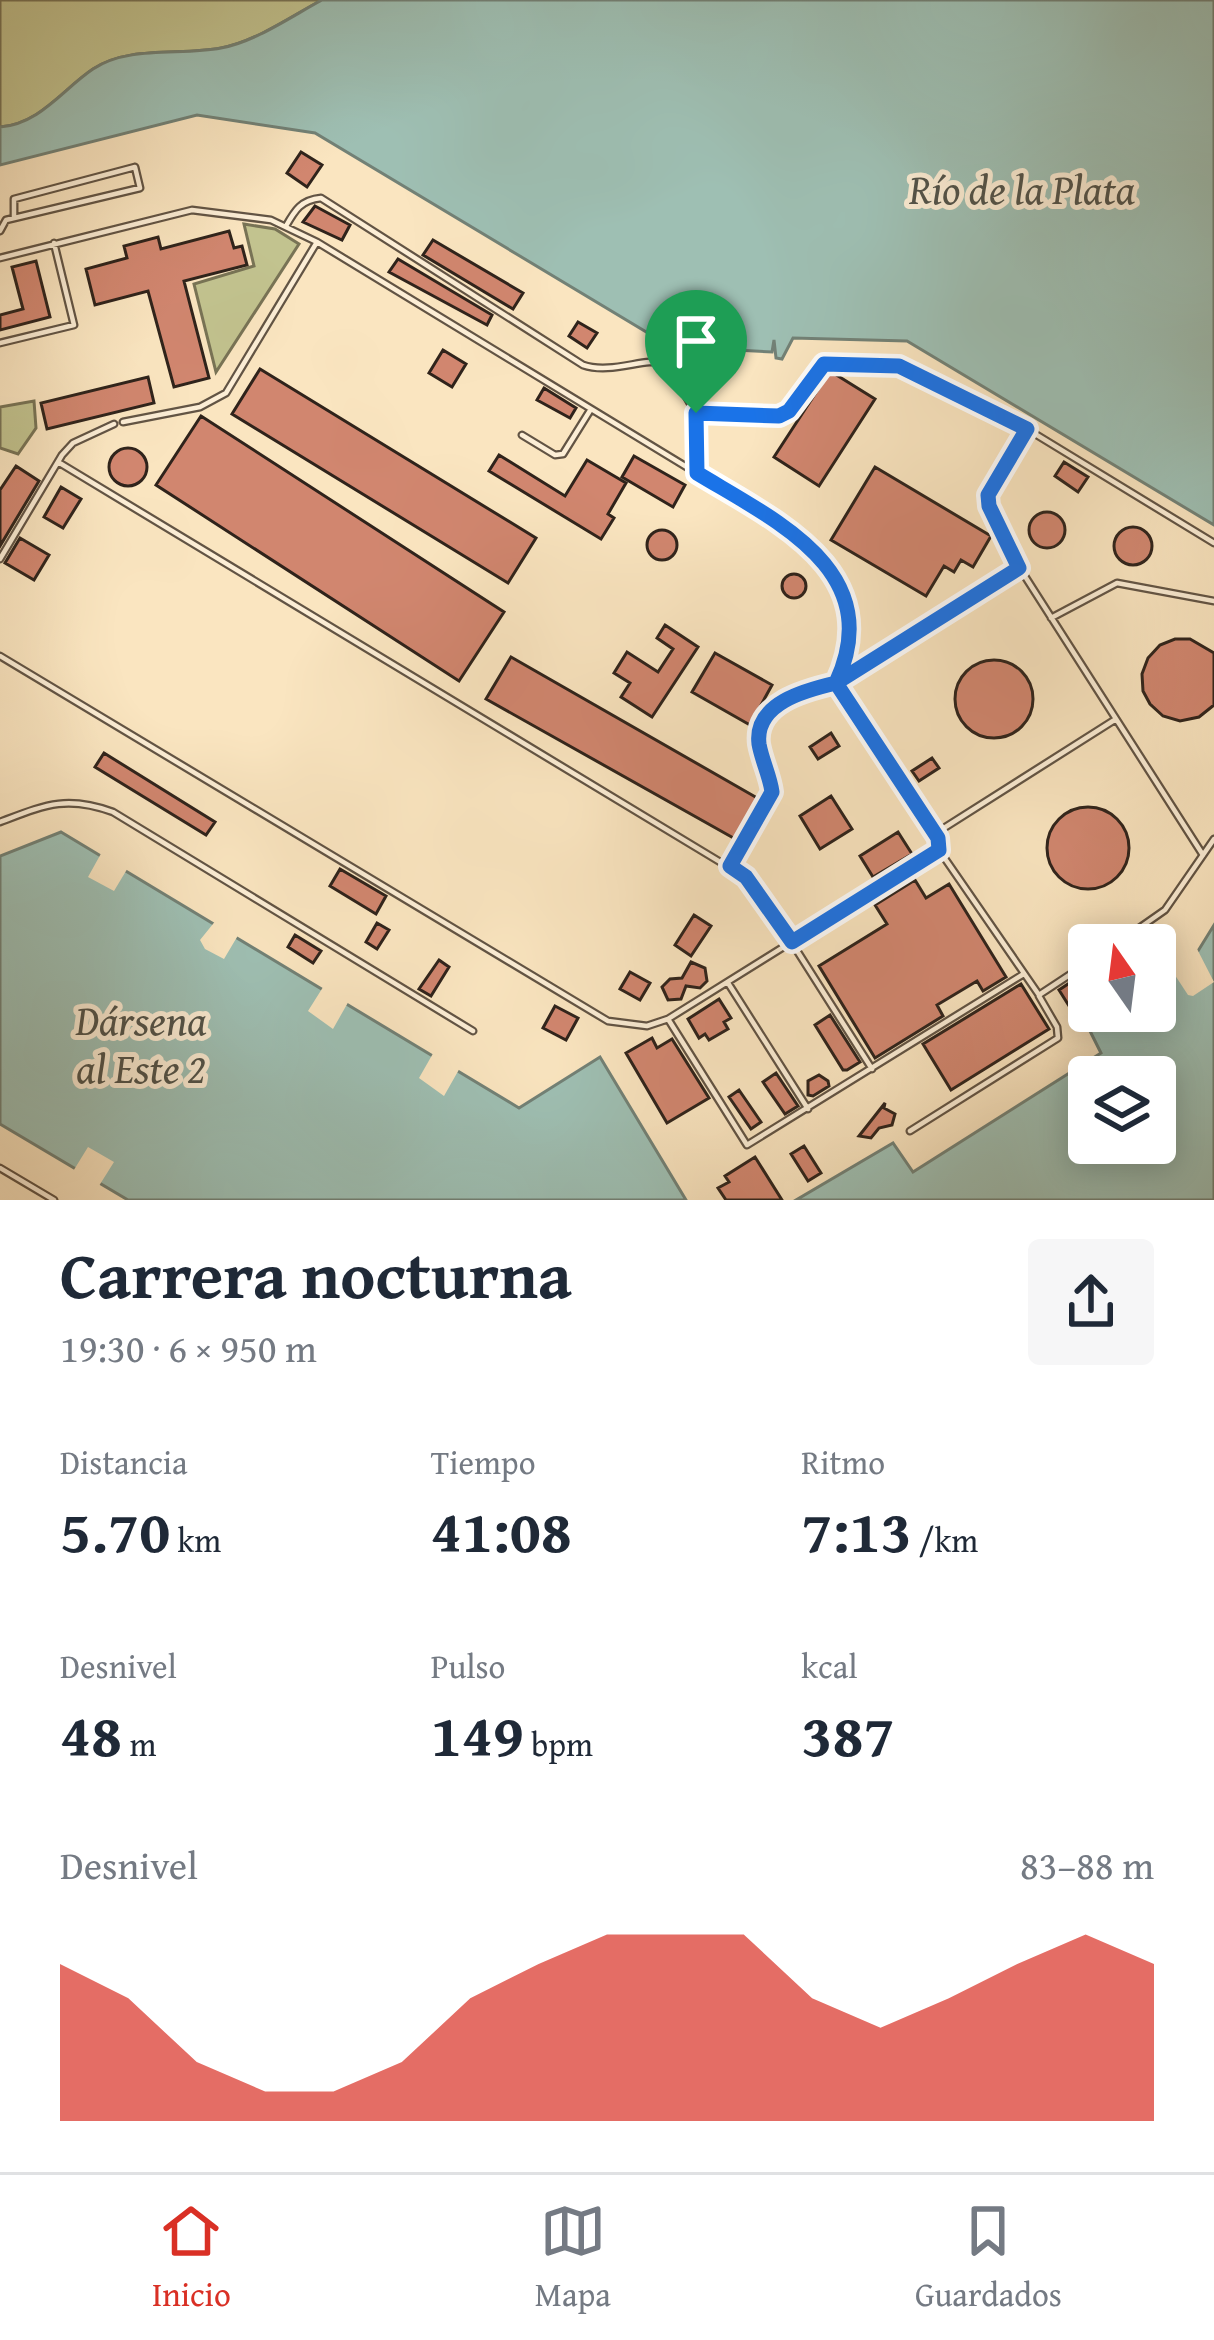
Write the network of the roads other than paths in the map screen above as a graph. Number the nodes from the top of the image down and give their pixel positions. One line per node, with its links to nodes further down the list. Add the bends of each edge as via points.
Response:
1 (14, 218): 1 (lane, via 140,188 135,167 14,199); 3 (lane)
2 (286, 226): 4 (lane); 5 (lane, via 191,210); 9 (lane, via 296,208 321,198 583,365 665,365)
3 (0, 231)
4 (317, 242): 8 (lane); 10 (lane, via 226,393)
5 (54, 243): 6 (lane); 7 (lane, via 74,325)
6 (0, 258)
7 (0, 343)
8 (591, 409): 13 (lane, via 562,454); 15 (lane)
9 (696, 413): 12 (lane, via 779,416 824,364 886,364); 15 (lane)
10 (123, 422)
11 (114, 424): 14 (lane, via 73,443)
12 (1027, 429): 16 (lane); 18 (lane, via 988,495)
13 (523, 435)
14 (58, 462): 17 (lane); 29 (lane)
15 (697, 473): 22 (lane, via 828,562 846,604 850,654)
16 (1214, 543)
17 (0, 559)
18 (1019, 568): 20 (lane); 22 (lane)
19 (1214, 601): 20 (lane, via 1117,583)
20 (1051, 618): 23 (lane)
21 (0, 656): 36 (lane, via 597,1017 647,1026)
22 (836, 683): 25 (lane); 29 (lane, via 785,698 767,717 759,745 772,792)
23 (1116, 719): 25 (lane); 28 (lane)
24 (0, 822): 37 (lane, via 60,802 113,812)
25 (938, 838): 27 (lane)
26 (1214, 839): 28 (lane)
27 (939, 850): 31 (lane); 32 (lane)
28 (1203, 855): 30 (lane, via 1165,910)
29 (730, 866): 31 (lane)
30 (1145, 924)
31 (792, 942): 34 (lane); 38 (lane)
32 (1024, 974): 35 (lane); 38 (lane)
33 (1068, 975): 35 (lane)
34 (728, 982): 36 (lane); 39 (lane)
35 (1039, 994): 40 (lane, via 1058,1038)
36 (668, 1019): 39 (lane, via 742,1143 752,1145)
37 (473, 1031)
38 (872, 1069): 39 (lane)
39 (808, 1109)
40 (910, 1131)
41 (0, 1168): 42 (lane)
42 (53, 1200)

